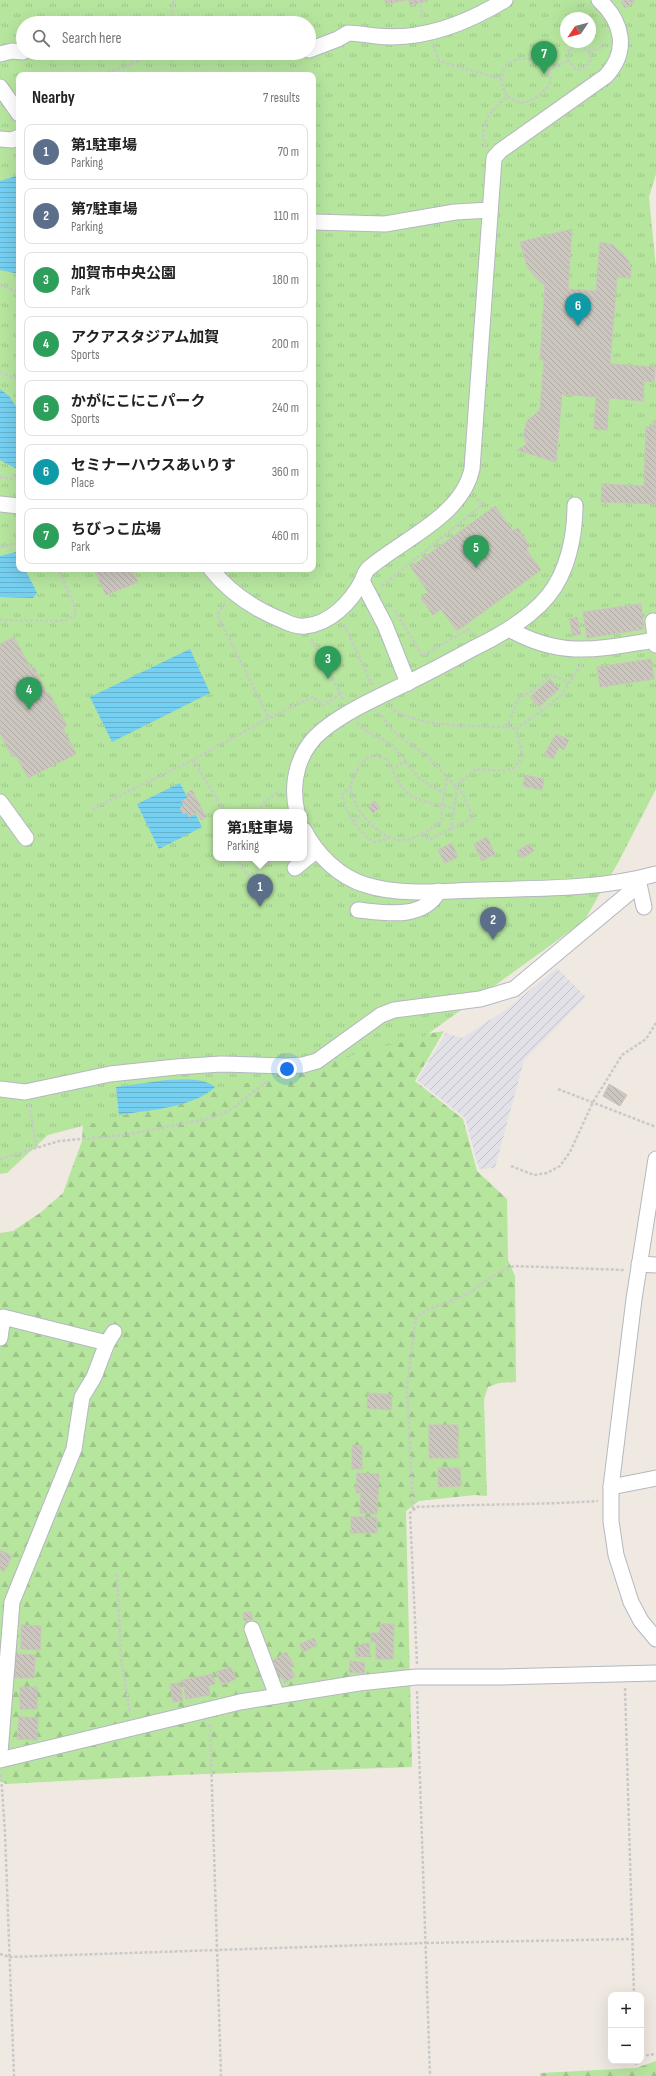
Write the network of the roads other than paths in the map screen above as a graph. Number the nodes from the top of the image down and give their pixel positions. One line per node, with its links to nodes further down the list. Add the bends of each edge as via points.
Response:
1 (505, 0): 3 (street, via 467,21 396,36 348,33 338,40)
2 (599, 0): 10 (street, via 619,26 620,56 606,76 500,151 494,158)
3 (316, 48)
4 (16, 51): 5 (street)
5 (0, 54)
6 (0, 87): 7 (street)
7 (16, 110)
8 (16, 138): 9 (street)
9 (0, 139)
10 (490, 210): 11 (street, via 455,212 385,224); 16 (street, via 472,469 465,491 448,510 368,569)
11 (316, 222)
12 (0, 504): 14 (street)
13 (575, 505): 18 (street, via 572,542 561,574 548,596)
14 (16, 506)
15 (214, 572): 16 (street, via 252,606 272,617 304,627 316,624 338,612)
16 (362, 581): 20 (street, via 385,625)
17 (653, 620): 19 (street)
18 (509, 629): 19 (street, via 547,646 591,650); 20 (street)
19 (656, 643)
20 (408, 683): 22 (street, via 377,696 322,730 300,762 294,779)
21 (0, 802): 24 (street)
22 (297, 809)
23 (307, 835): 25 (street)
24 (26, 838)
25 (317, 850): 26 (street); 31 (street, via 344,875 366,885 390,890)
26 (307, 858)
27 (304, 861): 28 (street)
28 (295, 868)
29 (656, 874): 30 (street)
30 (638, 879): 31 (street, via 596,885); 32 (street); 34 (street, via 629,893 514,989 480,999 394,1010 381,1015 317,1061 285,1066 220,1064 176,1067 110,1074 27,1091)
31 (439, 891): 33 (street, via 434,901 418,910 395,914)
32 (644, 907)
33 (358, 910)
34 (0, 1089)
35 (656, 1160): 37 (street)
36 (656, 1265): 37 (street)
37 (639, 1268): 40 (street)
38 (0, 1338): 45 (street, via 3,1317 111,1338 82,1397 80,1424 72,1456 12,1602)
39 (656, 1478): 40 (street)
40 (611, 1494): 42 (street, via 611,1521 616,1555 631,1602)
41 (252, 1629): 44 (street)
42 (656, 1639)
43 (656, 1673): 44 (street, via 416,1677)
44 (277, 1696): 46 (street, via 132,1728)
45 (0, 1753)
46 (0, 1767)

